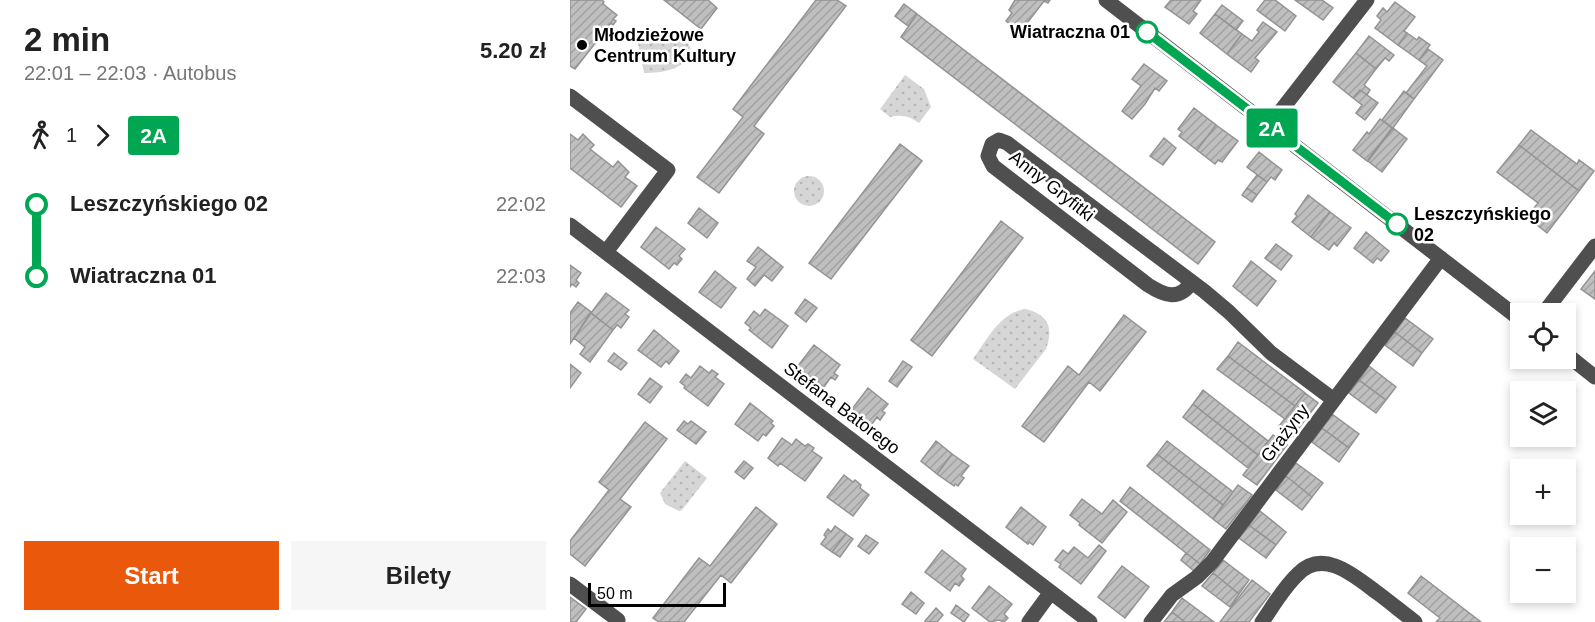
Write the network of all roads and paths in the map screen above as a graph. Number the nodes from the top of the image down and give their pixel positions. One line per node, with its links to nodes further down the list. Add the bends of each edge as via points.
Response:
1 (1106, 0): 4 (street)
2 (1366, 0): 4 (street)
3 (570, 96): 7 (street, via 668,170)
4 (1269, 126): 8 (street)
5 (570, 225): 7 (street, Stefana Batorego)
6 (1595, 246): 10 (street)
7 (606, 252): 16 (street, Stefana Batorego)
8 (1441, 258): 11 (street); 14 (street, Grażyny)
9 (1192, 282): 9 (street, Anny Gryfitki, via 1007,143 999,140 992,144 988,156 993,166 1148,285 1176,295 1187,290); 14 (street, Anny Gryfitki, via 1271,353)
10 (1551, 303)
11 (1510, 311)
12 (1576, 362): 13 (street)
13 (1595, 377)
14 (1334, 400): 20 (street, Grażyny, via 1212,562 1172,595)
15 (570, 584): 17 (street)
16 (1051, 592): 18 (street); 19 (street, Stefana Batorego)
17 (618, 620)
18 (1029, 622)
19 (1090, 622)
20 (1150, 622)
21 (1262, 622): 22 (street, via 1298,573 1324,563 1348,571)
22 (1416, 622)

